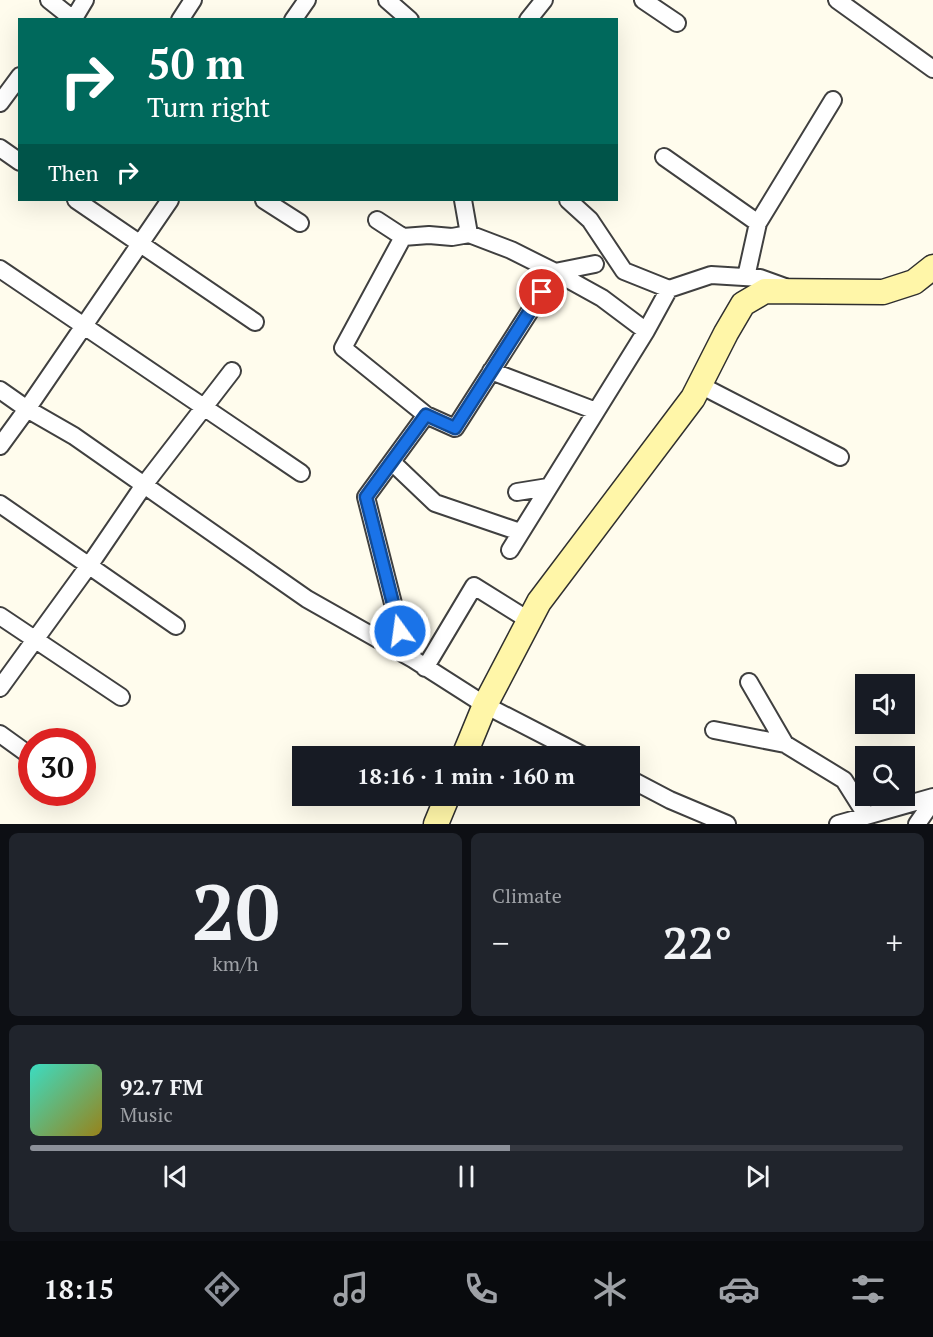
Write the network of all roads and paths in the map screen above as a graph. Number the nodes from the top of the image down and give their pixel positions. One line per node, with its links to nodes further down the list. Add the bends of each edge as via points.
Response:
1 (49, 0): 10 (street)
2 (85, 0): 11 (street)
3 (193, 0): 12 (street)
4 (307, 0): 13 (street)
5 (387, 0): 9 (street)
6 (543, 0): 14 (street)
7 (643, 0): 15 (street)
8 (837, 0): 16 (street)
9 (404, 17)
10 (72, 18)
11 (74, 18)
12 (181, 18)
13 (294, 18)
14 (530, 18)
15 (677, 23)
16 (933, 69)
17 (18, 79): 19 (street)
18 (833, 100): 30 (street)
19 (0, 103)
20 (0, 148): 22 (street)
21 (664, 157): 30 (street)
22 (18, 161)
23 (77, 201): 33 (street)
24 (169, 201): 33 (street)
25 (266, 201): 29 (street)
26 (463, 201): 31 (street)
27 (569, 201): 34 (street, via 590,220)
28 (377, 220): 32 (street)
29 (300, 223)
30 (758, 223): 39 (street)
31 (469, 234): 32 (street); 38 (street)
32 (404, 237): 53 (street, via 343,348)
33 (140, 243): 43 (street); 44 (street)
34 (607, 245): 35 (street); 41 (street, via 624,271)
35 (596, 264): 38 (street); 40 (street)
36 (933, 267): 42 (street, via 914,282 883,292)
37 (0, 269): 44 (street)
38 (555, 272): 40 (street); 47 (street)
39 (746, 277): 41 (street, via 711,275); 42 (street)
40 (581, 287): 45 (street)
41 (669, 290): 45 (street)
42 (795, 291): 48 (street, via 765,291 743,304)
43 (255, 322)
44 (84, 326): 50 (street); 51 (street)
45 (646, 331): 52 (street)
46 (232, 371): 50 (street)
47 (491, 371): 52 (street); 53 (street, via 455,428)
48 (700, 386): 55 (street); 66 (street, via 539,602)
49 (0, 390): 51 (street)
50 (204, 407): 57 (street); 58 (street)
51 (27, 410): 54 (street); 58 (street, via 74,436)
52 (596, 411): 59 (street)
53 (426, 415): 56 (street)
54 (0, 446)
55 (840, 457)
56 (392, 462): 62 (street, via 435,503); 69 (street, via 366,497 400,631)
57 (301, 473)
58 (144, 485): 64 (street); 69 (street, via 307,599)
59 (548, 487): 60 (street); 62 (street)
60 (517, 492)
61 (0, 504): 64 (street)
62 (520, 532): 63 (street)
63 (510, 550)
64 (88, 565): 67 (street); 68 (street)
65 (0, 616): 68 (street)
66 (530, 621): 70 (street, via 474,586); 74 (street)
67 (176, 626)
68 (34, 640): 72 (street); 73 (street)
69 (387, 645): 70 (street)
70 (425, 668): 74 (street)
71 (749, 682): 77 (street)
72 (0, 688)
73 (121, 697)
74 (485, 705): 78 (street); 79 (street)
75 (714, 730): 77 (street)
76 (0, 734): 80 (street)
77 (785, 744): 84 (street, via 844,780)
78 (468, 746)
79 (565, 746)
80 (18, 747)
81 (640, 784): 87 (street)
82 (933, 799): 84 (street); 88 (street)
83 (443, 806): 86 (street)
84 (866, 815): 85 (street)
85 (844, 823)
86 (436, 824)
87 (727, 824)
88 (917, 824)

